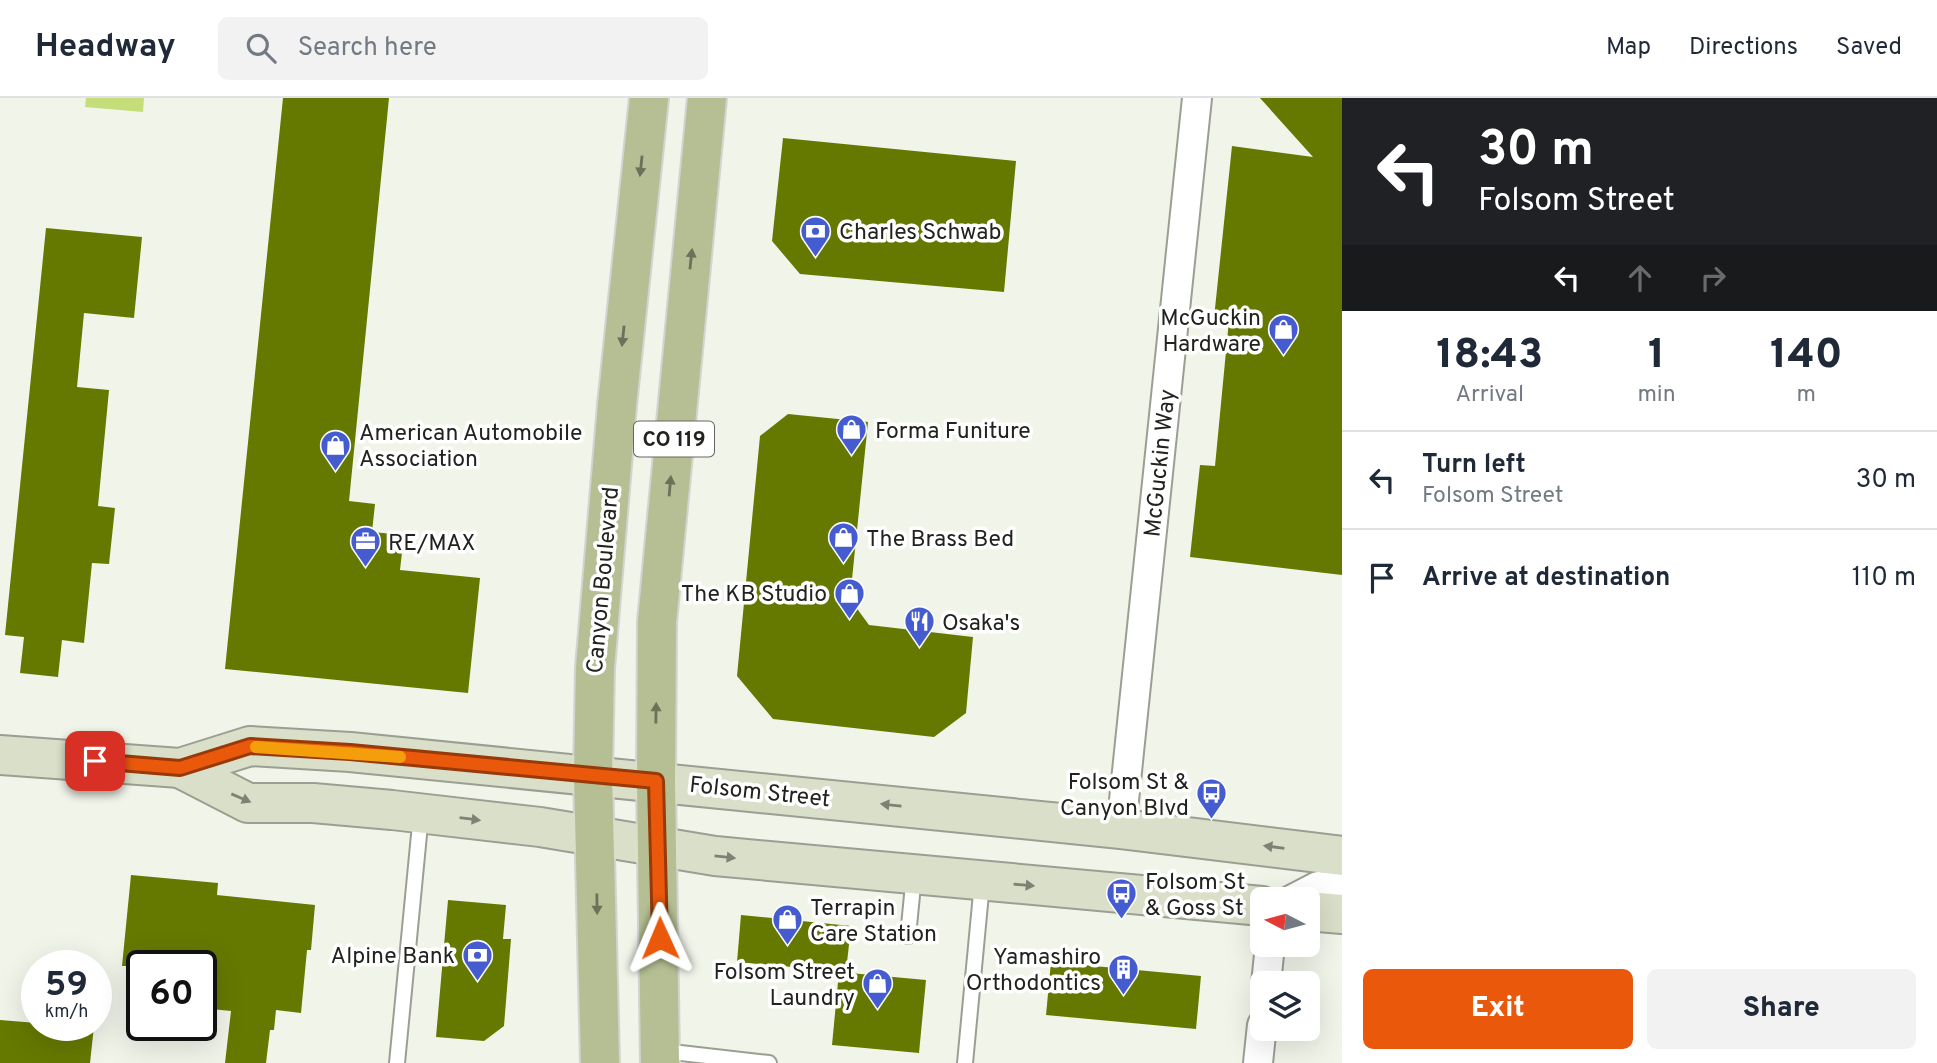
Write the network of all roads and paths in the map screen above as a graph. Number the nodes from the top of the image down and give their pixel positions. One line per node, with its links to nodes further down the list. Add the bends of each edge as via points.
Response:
1 (649, 98): 6 (main road, Canyon Boulevard / CO 119, one-way to 6, via 596,654)
2 (706, 98): 7 (main road, CO 119, one-way to 2, via 657,622)
3 (1197, 98): 9 (street, McGuckin Way)
4 (0, 755): 5 (main road, Folsom Street)
5 (180, 768): 6 (main road, Folsom Street, via 250,746); 8 (main road, Folsom Street, one-way to 8, via 248,803 313,803)
6 (593, 775): 7 (main road, Folsom Street); 10 (main road, Canyon Boulevard / CO 119)
7 (656, 781): 9 (main road, Folsom Street, one-way to 7); 11 (main road, CO 119)
8 (422, 813): 10 (main road, Folsom Street, one-way to 10); 23 (lane)
9 (1121, 829): 12 (main road, Folsom Street, one-way to 9)
10 (595, 835): 11 (main road, Folsom Street); 24 (main road, Canyon Boulevard / CO 119, one-way to 24)
11 (657, 845): 13 (main road, Folsom Street, one-way to 13, via 715,856); 22 (main road, CO 119)
12 (1342, 856)
13 (914, 874): 14 (main road, Folsom Street); 20 (lane)
14 (982, 881): 17 (main road, Folsom Street, one-way to 17); 26 (lane)
15 (1316, 887): 16 (street)
16 (1342, 888)
17 (1250, 905)
18 (1320, 912): 19 (main road)
19 (1342, 914)
20 (908, 936)
21 (1260, 1041): 27 (street)
22 (660, 1057): 25 (lane)
23 (397, 1063)
24 (600, 1063)
25 (769, 1063)
26 (965, 1063)
27 (1258, 1063)

